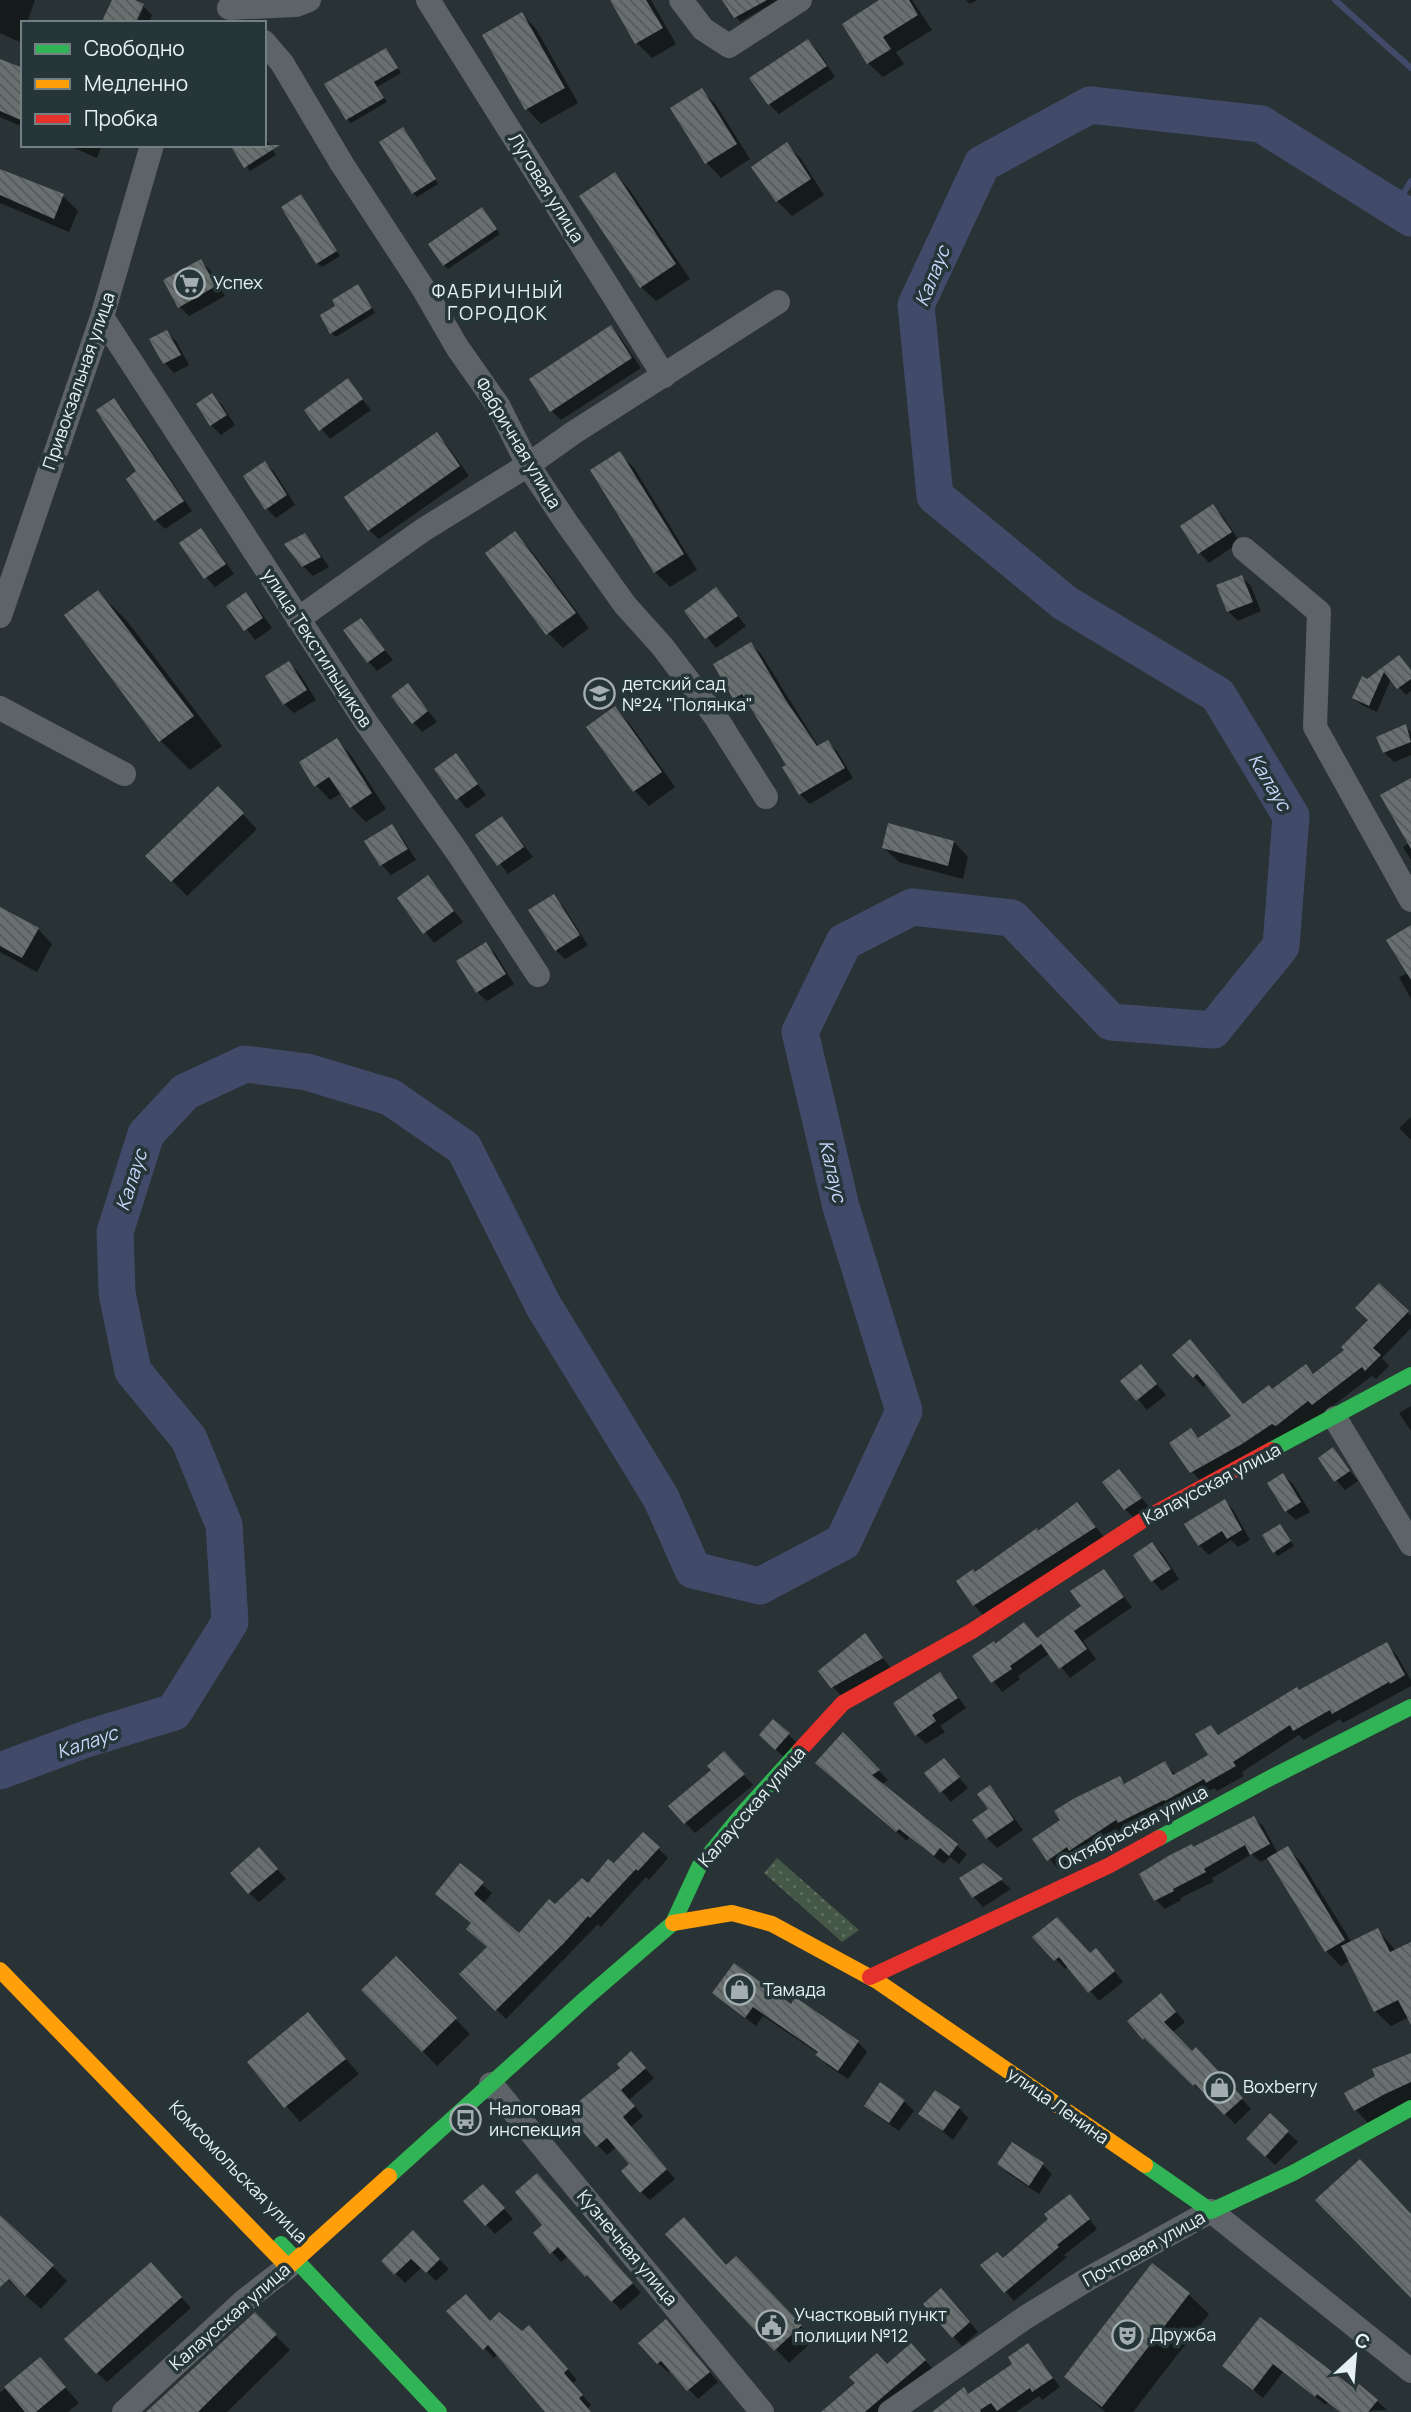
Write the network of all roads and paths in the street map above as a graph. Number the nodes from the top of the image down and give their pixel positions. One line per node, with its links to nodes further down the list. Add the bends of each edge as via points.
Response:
1 (309, 0): 5 (street)
2 (428, 0): 10 (street, Луговая улица)
3 (681, 0): 4 (street, via 703,29 729,46)
4 (800, 0)
5 (232, 13)
6 (266, 44): 11 (street, Фабричная улица, via 499,407)
7 (151, 147): 9 (street, Привокзальная улица)
8 (778, 303): 10 (street)
9 (102, 317): 13 (street, Привокзальная улица); 14 (street, улица Текстильщиков)
10 (664, 376): 11 (street)
11 (528, 465): 14 (street, via 423,530); 17 (street, Фабричная улица, via 625,605 715,716)
12 (1244, 550): 18 (street, via 1319,612 1315,727)
13 (0, 616)
14 (298, 619): 19 (street, улица Текстильщиков)
15 (0, 708): 16 (street)
16 (124, 774)
17 (766, 797)
18 (1411, 900)
19 (538, 975)
20 (1411, 1375): 21 (main road, Калаусская улица)
21 (1335, 1418): 22 (street); 24 (main road, Калаусская улица, via 1147,1517 972,1632 843,1703 699,1867)
22 (1411, 1544)
23 (1411, 1706): 26 (main road, Октябрьская улица, via 1108,1866)
24 (673, 1923): 26 (main road, улица Ленина, via 732,1913 772,1924); 27 (main road, Калаусская улица)
25 (0, 1969): 30 (main road, Комсомольская улица, via 98,2055)
26 (870, 1977): 29 (main road, улица Ленина)
27 (491, 2084): 30 (main road, Калаусская улица); 34 (street, Кузнечная улица)
28 (1411, 2108): 29 (main road, Почтовая улица, via 1293,2173)
29 (1211, 2211): 31 (street, улица Ленина); 35 (street, Почтовая улица, via 1026,2317)
30 (289, 2262): 32 (street, Калаусская улица); 33 (main road, Комсомольская улица)
31 (1411, 2371)
32 (124, 2412)
33 (439, 2412)
34 (762, 2412)
35 (890, 2412)

